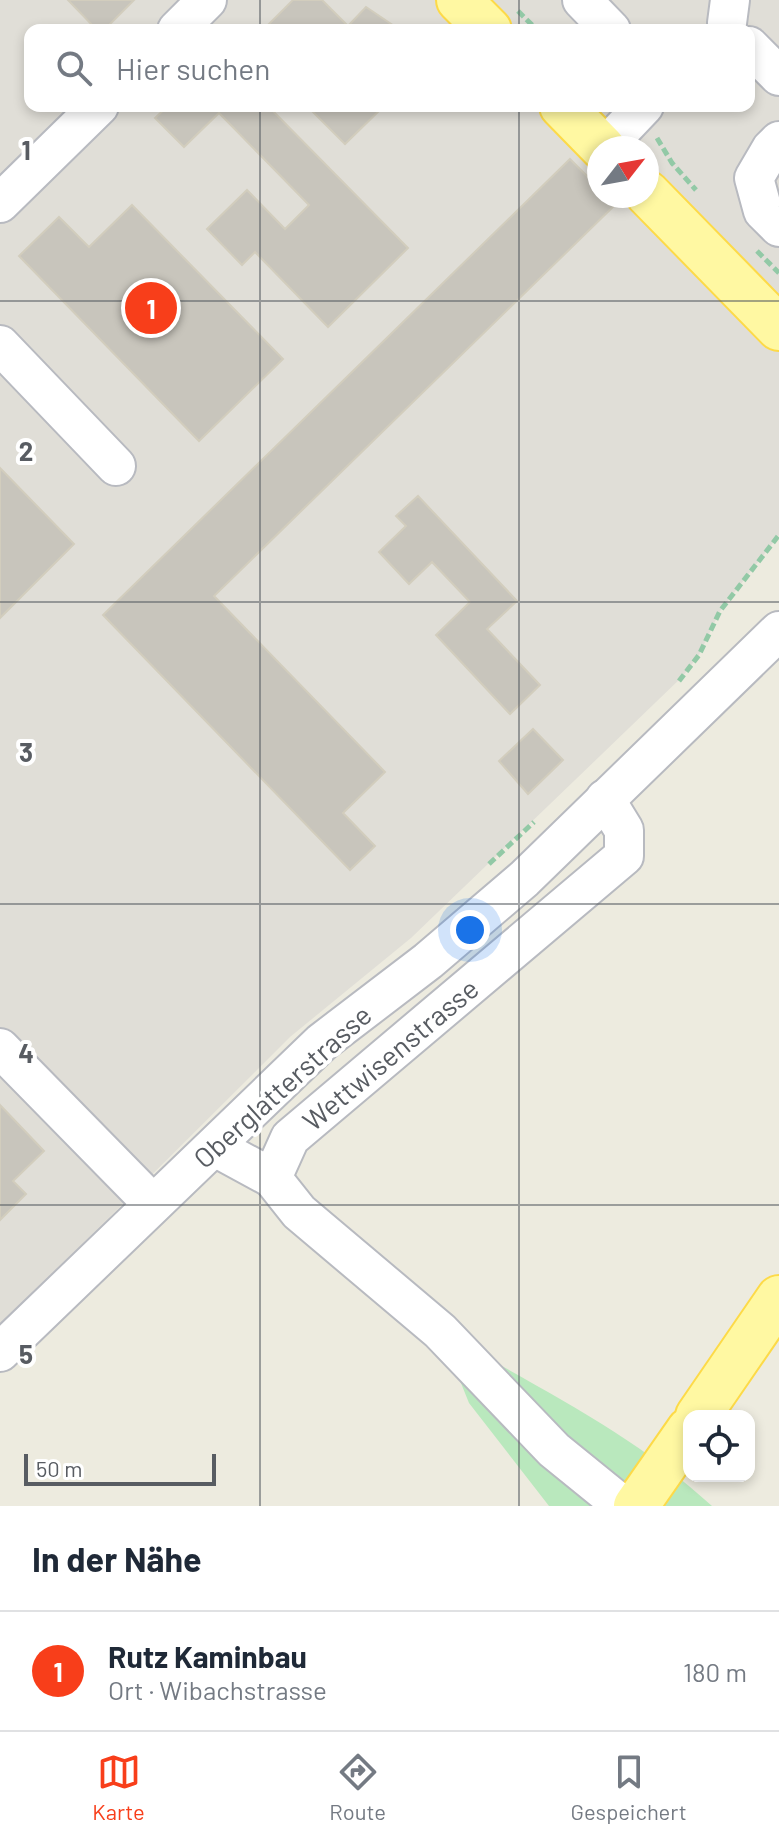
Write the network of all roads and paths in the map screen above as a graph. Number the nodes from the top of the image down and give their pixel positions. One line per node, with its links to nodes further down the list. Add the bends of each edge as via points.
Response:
1 (207, 0): 4 (street)
2 (459, 0): 5 (main road)
3 (582, 0): 6 (street)
4 (183, 24)
5 (483, 24)
6 (605, 24)
7 (755, 50): 8 (street)
8 (779, 76)
9 (93, 112): 17 (street)
10 (568, 112): 13 (main road)
11 (638, 112): 14 (street)
12 (641, 112): 16 (path, via 672,163)
13 (591, 136)
14 (615, 136)
15 (779, 141): 19 (street, via 754,178)
16 (701, 195)
17 (0, 203)
18 (659, 205): 21 (main road)
19 (768, 239): 20 (path)
20 (779, 273)
21 (779, 328)
22 (0, 345): 23 (street)
23 (116, 466)
24 (779, 535): 26 (path, via 720,611 699,655)
25 (779, 631): 27 (street, Oberglatterstrasse)
26 (672, 687)
27 (605, 799): 28 (street, Oberglatterstrasse); 30 (street, Wettwisenstrasse, via 624,830 624,856)
28 (552, 827): 29 (path); 30 (street, via 578,862); 32 (street, Oberglatterstrasse, via 524,879 322,1042)
29 (481, 872)
30 (602, 875): 33 (street, Wettwisenstrasse, via 290,1138)
31 (0, 1048): 34 (street)
32 (215, 1147): 33 (street); 34 (street, Oberglatterstrasse)
33 (272, 1178): 39 (street, via 299,1212 440,1331 554,1450)
34 (152, 1203): 36 (street, Oberglatterstrasse)
35 (779, 1298): 37 (main road)
36 (0, 1352)
37 (702, 1410)
38 (683, 1436): 39 (main road)
39 (620, 1500)

